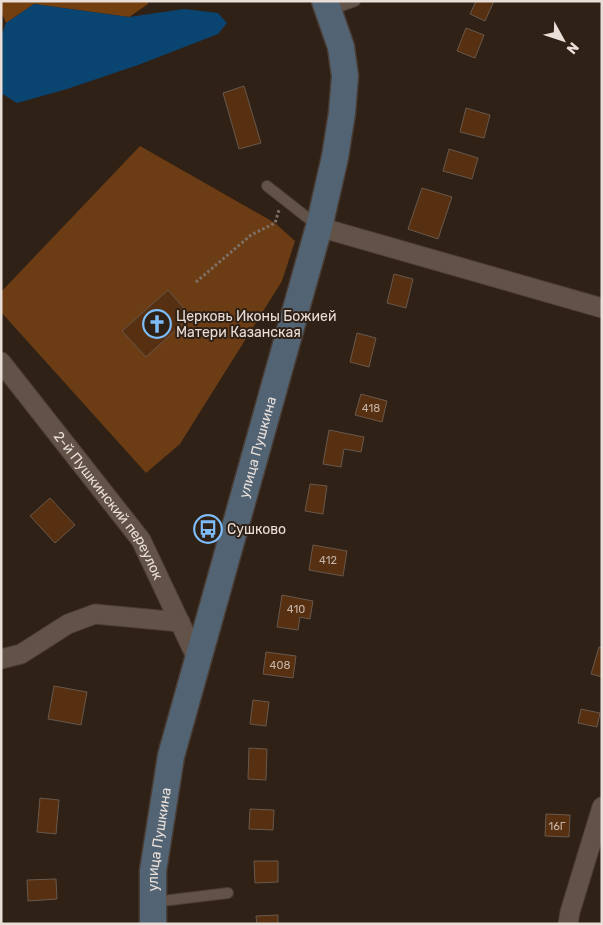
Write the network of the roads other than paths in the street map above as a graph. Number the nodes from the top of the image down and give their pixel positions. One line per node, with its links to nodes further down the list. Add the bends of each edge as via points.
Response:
1 (355, 1): 2 (lane)
2 (327, 6): 4 (main road, улица Пушкина, via 341,47 345,76 335,157)
3 (267, 186): 4 (lane)
4 (319, 227): 5 (street); 9 (main road, улица Пушкина)
5 (602, 308)
6 (1, 362): 7 (street, 2-й Пушкинский переулок, via 141,540)
7 (180, 622): 8 (street, via 94,614 68,624 21,654); 9 (street, 2-й Пушкинский переулок)
8 (1, 659)
9 (198, 661): 12 (main road, улица Пушкина, via 171,756 153,871)
10 (602, 807): 13 (street)
11 (228, 893): 12 (lane)
12 (153, 913)
13 (568, 924)

